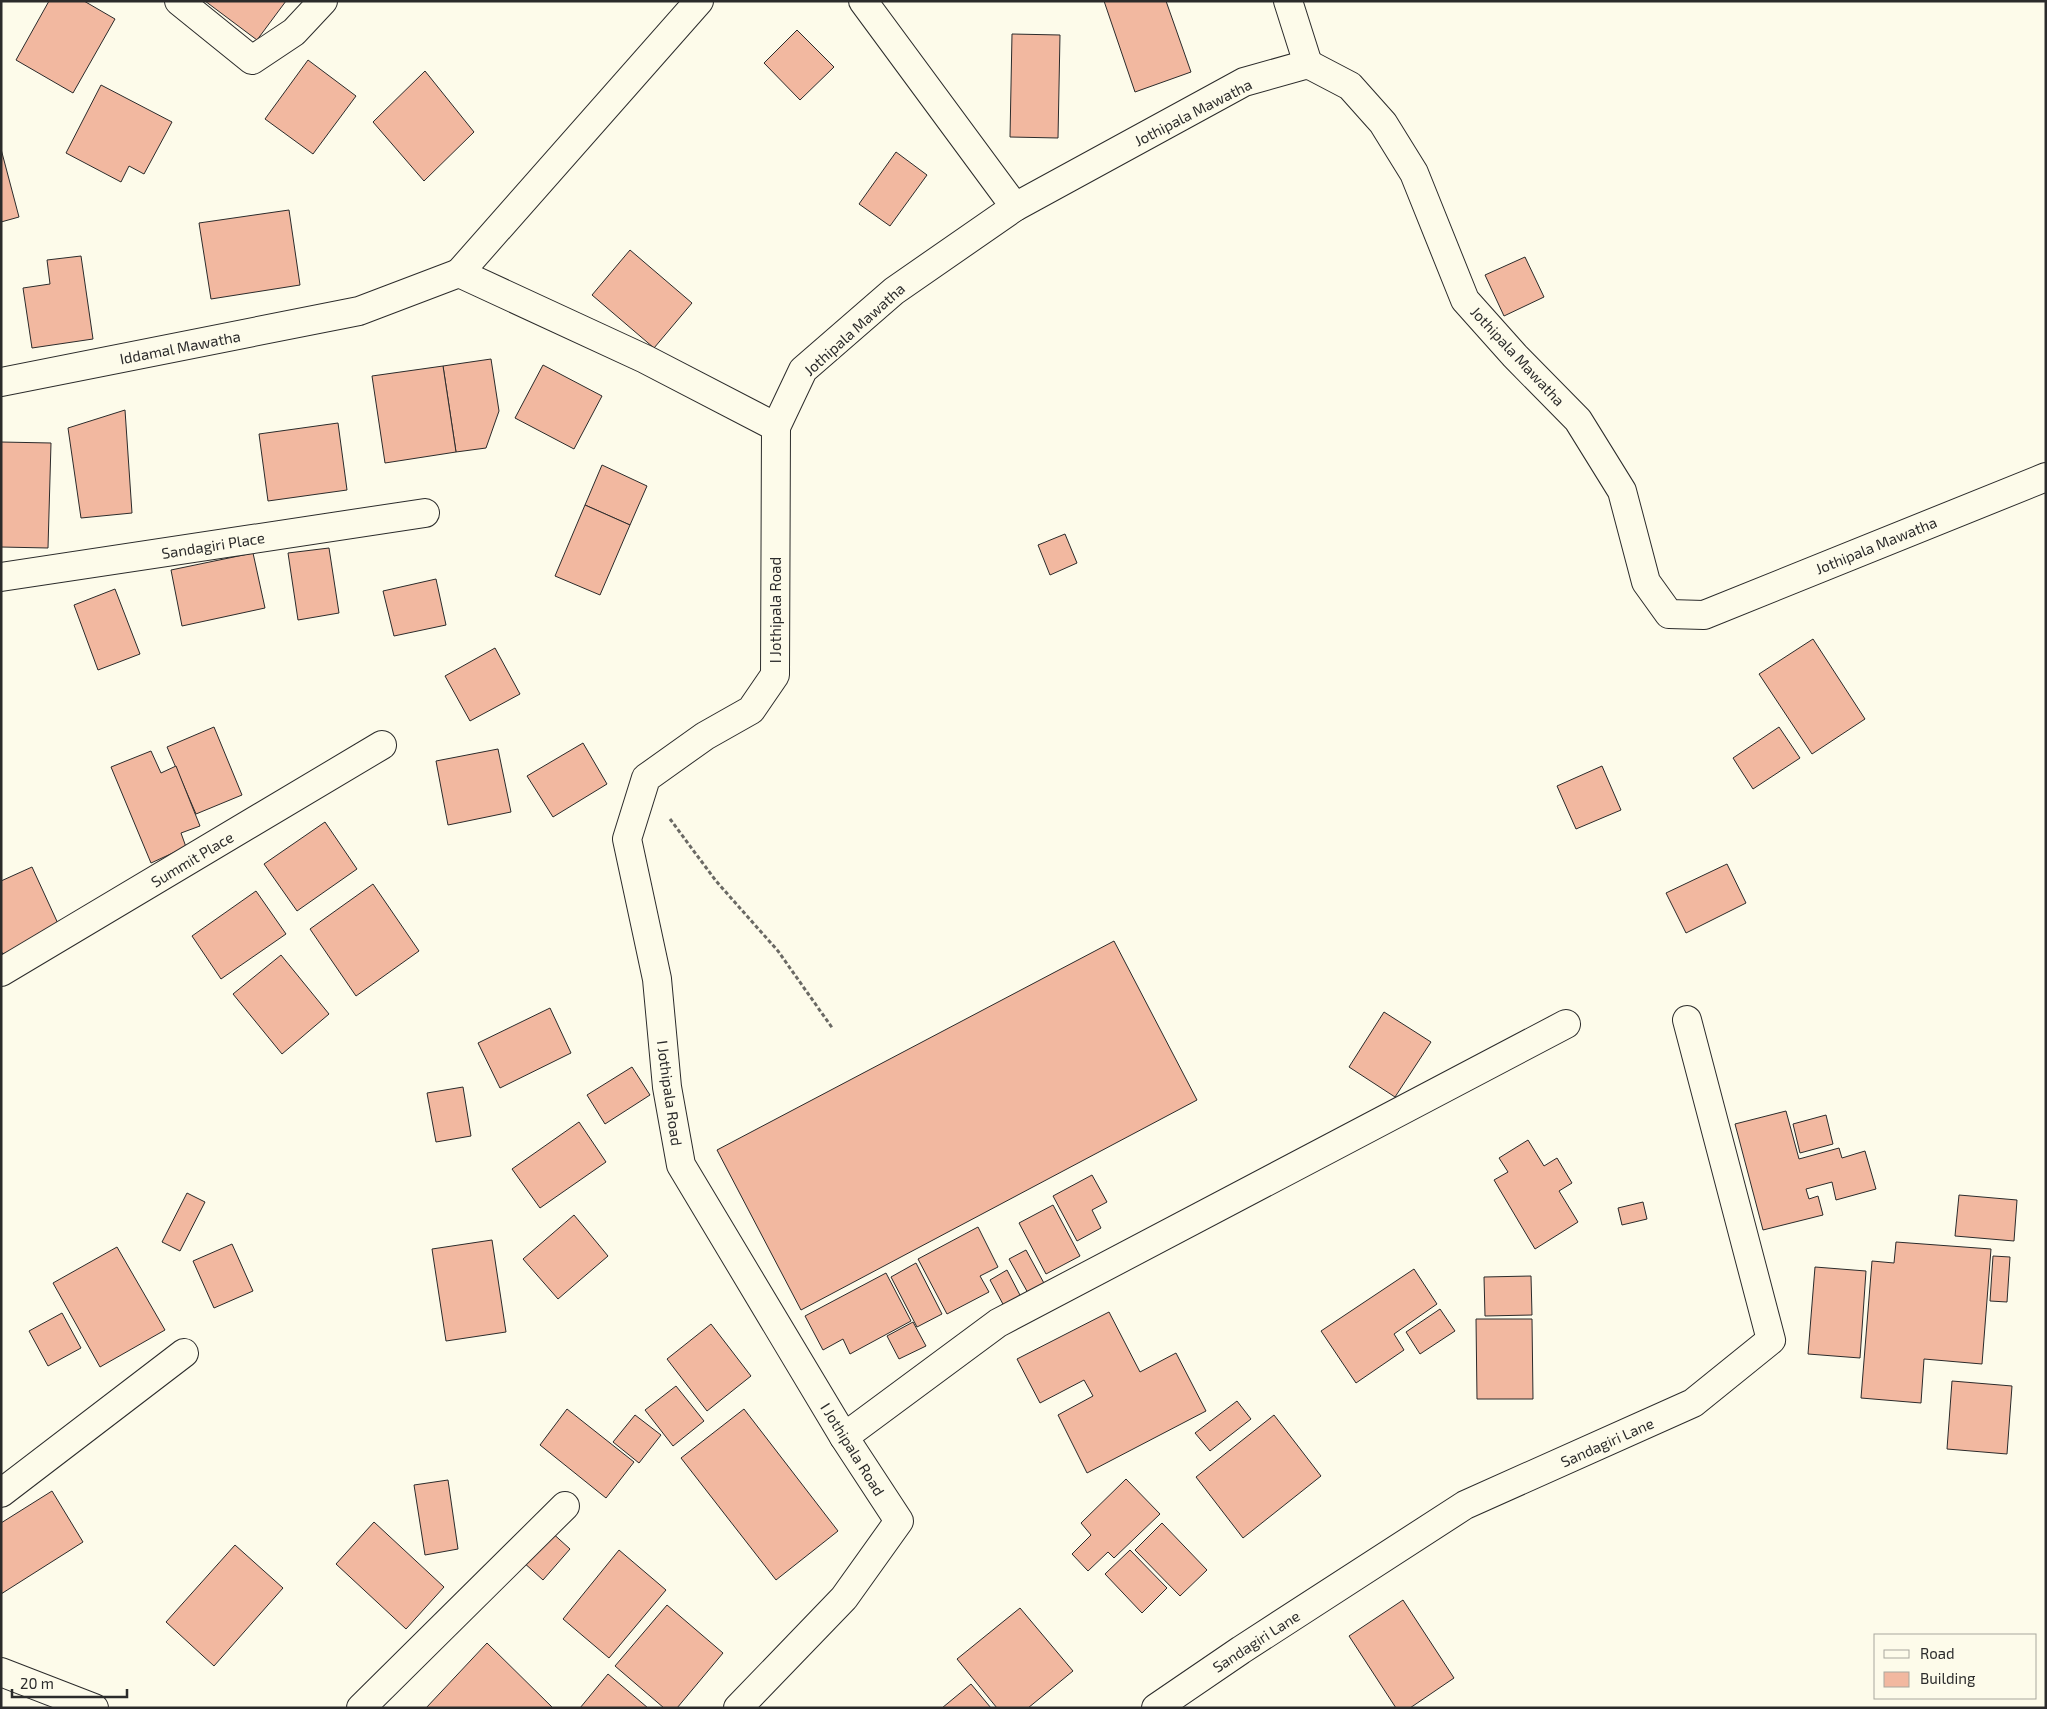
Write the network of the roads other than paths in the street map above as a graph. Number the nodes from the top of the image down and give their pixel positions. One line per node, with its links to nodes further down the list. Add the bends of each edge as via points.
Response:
1 (179, 1): 2 (street, via 252,60 294,32)
2 (323, 1)
3 (700, 1): 8 (street)
4 (863, 1): 7 (street)
5 (1288, 1): 6 (street)
6 (1308, 64): 7 (street, Jothipala Mawatha, via 1244,82); 11 (street, Jothipala Mawatha, via 1350,86 1383,123 1414,173 1465,300 1578,420 1622,491 1646,582 1669,614 1704,615)
7 (1015, 208): 10 (street, Jothipala Mawatha, via 894,291 803,370)
8 (459, 273): 9 (street, Iddamal Mawatha, via 359,311); 10 (street, via 645,359)
9 (1, 382)
10 (776, 427): 19 (street, I Jothipala Road, via 775,675 751,710 705,736 646,778 627,839 657,979 667,1087 681,1166)
11 (2046, 477)
12 (425, 514): 13 (street, Sandagiri Place)
13 (1, 577)
14 (382, 745): 15 (street, Summit Place)
15 (1, 972)
16 (1687, 1020): 26 (street, Sandagiri Lane, via 1771,1340 1693,1403 1465,1505)
17 (1566, 1024): 19 (street, via 998,1323)
18 (184, 1353): 20 (street)
19 (844, 1437): 25 (street, I Jothipala Road, via 899,1521 844,1598)
20 (1, 1493)
21 (566, 1506): 24 (street)
22 (1, 1672): 23 (street)
23 (94, 1708)
24 (360, 1708)
25 (738, 1708)
26 (1156, 1708)

